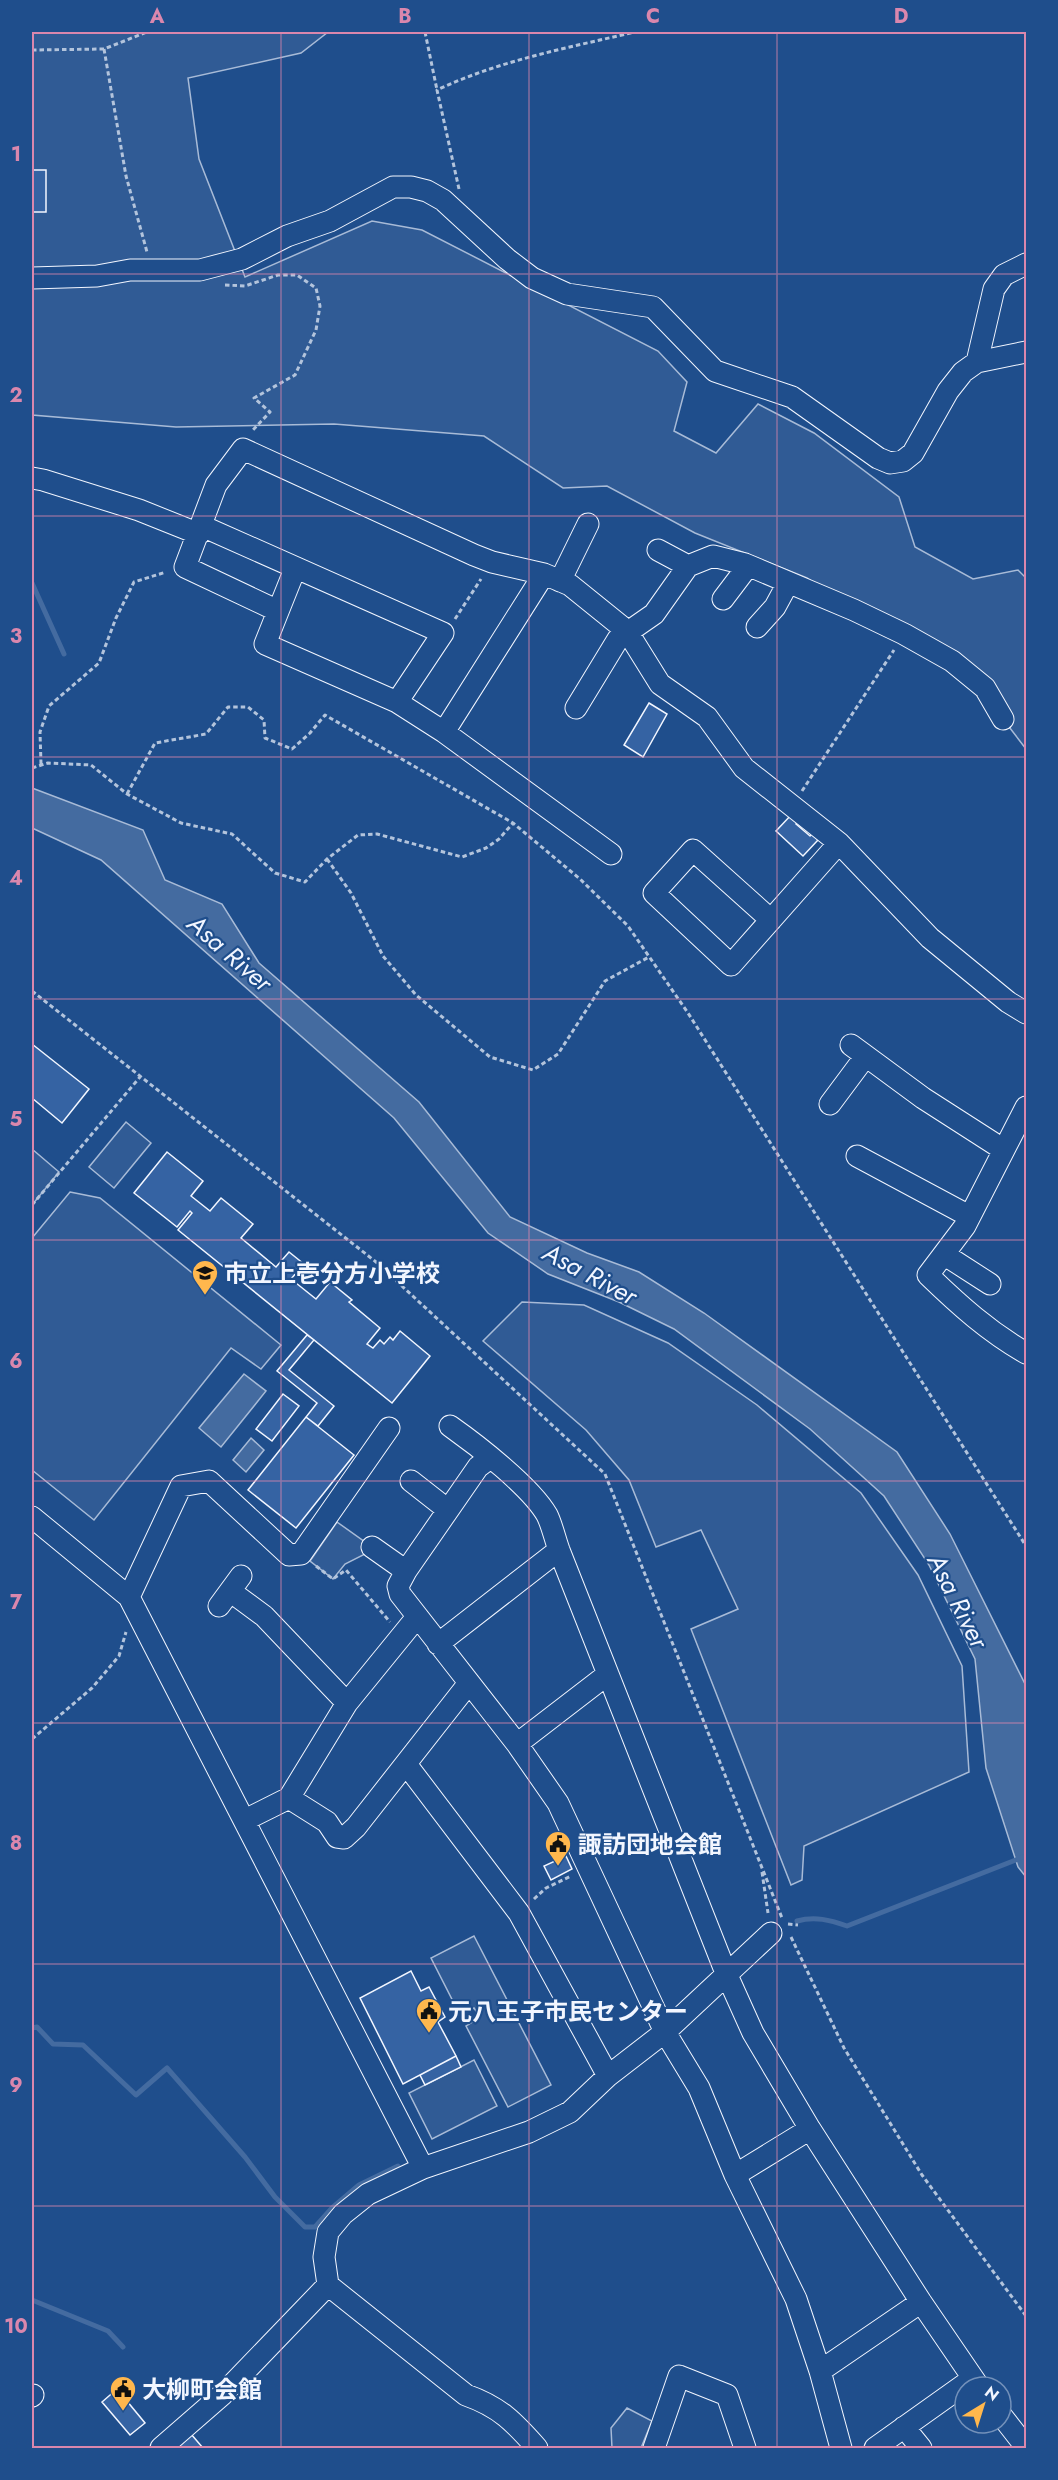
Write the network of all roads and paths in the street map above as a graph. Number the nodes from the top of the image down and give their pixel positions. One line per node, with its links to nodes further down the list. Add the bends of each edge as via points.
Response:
1 (147, 32): 4 (path)
2 (425, 32): 6 (path)
3 (635, 32): 6 (path, via 504,63)
4 (104, 50): 5 (path); 10 (path, via 126,176)
5 (32, 51)
6 (437, 90): 7 (path, via 459,187)
7 (456, 211): 9 (street, via 427,191 393,187 330,221 287,236 242,259); 13 (street, via 532,278 567,294 653,307 715,371 792,397 890,463 903,461 913,453 948,391)
8 (1026, 264): 13 (street, via 1004,275 994,289)
9 (200, 270): 10 (street); 14 (path, via 219,284 245,286 278,275 297,275 316,288 320,306 316,330 295,375 254,398 270,412 255,426)
10 (153, 271): 11 (street)
11 (32, 278)
12 (1026, 352): 13 (street)
13 (976, 362)
14 (243, 449): 17 (street, via 216,485); 19 (street)
15 (32, 478): 17 (street)
16 (588, 524): 24 (street)
17 (201, 530): 22 (street); 23 (street, via 290,563)
18 (658, 550): 20 (street)
19 (492, 562): 24 (street); 30 (path)
20 (688, 566): 21 (street, via 713,556); 29 (street, via 654,614)
21 (748, 566): 25 (street); 26 (street)
22 (185, 567): 27 (street); 36 (path, via 134,582 99,663 49,706 40,732)
23 (295, 569): 27 (street); 30 (street)
24 (552, 577): 29 (street, via 570,585); 35 (street)
25 (788, 582): 28 (street, via 775,607); 31 (street)
26 (723, 599)
27 (278, 611): 32 (street, via 265,644)
28 (757, 627)
29 (627, 631): 33 (street, via 618,639); 39 (street, via 660,684 707,717 744,768)
30 (443, 633): 32 (street)
31 (904, 634): 34 (street, via 952,661 985,688); 39 (path)
32 (397, 702): 35 (street)
33 (576, 708)
34 (1003, 719)
35 (444, 732): 42 (street)
36 (41, 765): 37 (path); 38 (path, via 91,765)
37 (32, 768)
38 (127, 794): 40 (path, via 155,743 207,734 228,707 248,707 264,720 265,738 292,748 325,715); 43 (path, via 181,823 232,834 275,873 305,882)
39 (793, 806): 41 (street)
40 (513, 823): 43 (path, via 486,849 462,857 377,834 358,835); 45 (path, via 580,879 628,926)
41 (839, 843): 44 (street); 46 (street, via 930,938)
42 (610, 854)
43 (327, 859): 45 (path, via 351,893 382,956 416,995 490,1057 533,1070 558,1054 605,981)
44 (771, 920): 44 (street, via 693,849 654,893 731,965)
45 (650, 957): 63 (path)
46 (1026, 1013)
47 (140, 1077): 52 (path)
48 (830, 1104): 50 (street, via 858,1051)
49 (1026, 1107): 50 (street)
50 (1004, 1150): 53 (street)
51 (857, 1156): 53 (street)
52 (32, 1205)
53 (969, 1216): 54 (street)
54 (945, 1255): 55 (street); 56 (street, via 928,1275 974,1318)
55 (990, 1284)
56 (1026, 1353)
57 (450, 1426): 59 (street)
58 (389, 1428): 66 (street)
59 (490, 1458): 61 (street, via 478,1467); 65 (street, via 547,1515)
60 (411, 1481): 61 (street)
61 (448, 1510): 67 (street)
62 (32, 1517): 69 (street)
63 (1026, 1546)
64 (372, 1547): 67 (street)
65 (559, 1550): 73 (street); 74 (street)
66 (301, 1554): 69 (street, via 289,1555 209,1481 188,1483 181,1486); 72 (path, via 333,1579 345,1570)
67 (406, 1571): 70 (street, via 398,1586)
68 (230, 1591): 76 (street, via 264,1616)
69 (129, 1597): 81 (street)
70 (417, 1617): 72 (street); 73 (street)
71 (130, 1626): 77 (path, via 119,1656 92,1688)
72 (401, 1636): 76 (street)
73 (438, 1644): 75 (street)
74 (608, 1674): 78 (street); 86 (street)
75 (470, 1683): 78 (street); 79 (street)
76 (347, 1703): 80 (street)
77 (32, 1739)
78 (517, 1744): 83 (street, via 558,1803)
79 (406, 1764): 80 (street, via 344,1838 337,1837 327,1822); 84 (street)
80 (289, 1798): 81 (street)
81 (245, 1820): 90 (street)
82 (761, 1865): 85 (path)
83 (589, 1867): 84 (path, via 546,1888); 87 (street)
84 (519, 1913): 88 (street)
85 (771, 1933): 86 (street)
86 (726, 1973): 87 (street); 89 (street, via 753,2033)
87 (665, 2032): 88 (street); 91 (street, via 699,2088)
88 (609, 2076): 90 (street, via 570,2112 529,2132)
89 (810, 2128): 91 (street); 93 (street)
90 (423, 2168): 92 (street, via 368,2194 328,2232 324,2257)
91 (735, 2175): 94 (street, via 796,2299)
92 (328, 2285): 100 (street, via 223,2394); 101 (street, via 466,2395 488,2403 512,2420)
93 (921, 2302): 94 (street); 95 (street)
94 (820, 2371): 104 (street)
95 (971, 2375)
96 (953, 2397): 97 (street)
97 (904, 2427): 105 (street); 106 (street)
98 (1013, 2430): 99 (street)
99 (1026, 2447)
100 (161, 2448)
101 (537, 2448)
102 (654, 2448): 103 (street, via 679,2376 728,2395)
103 (745, 2448)
104 (841, 2448)
105 (875, 2448)
106 (921, 2448)

